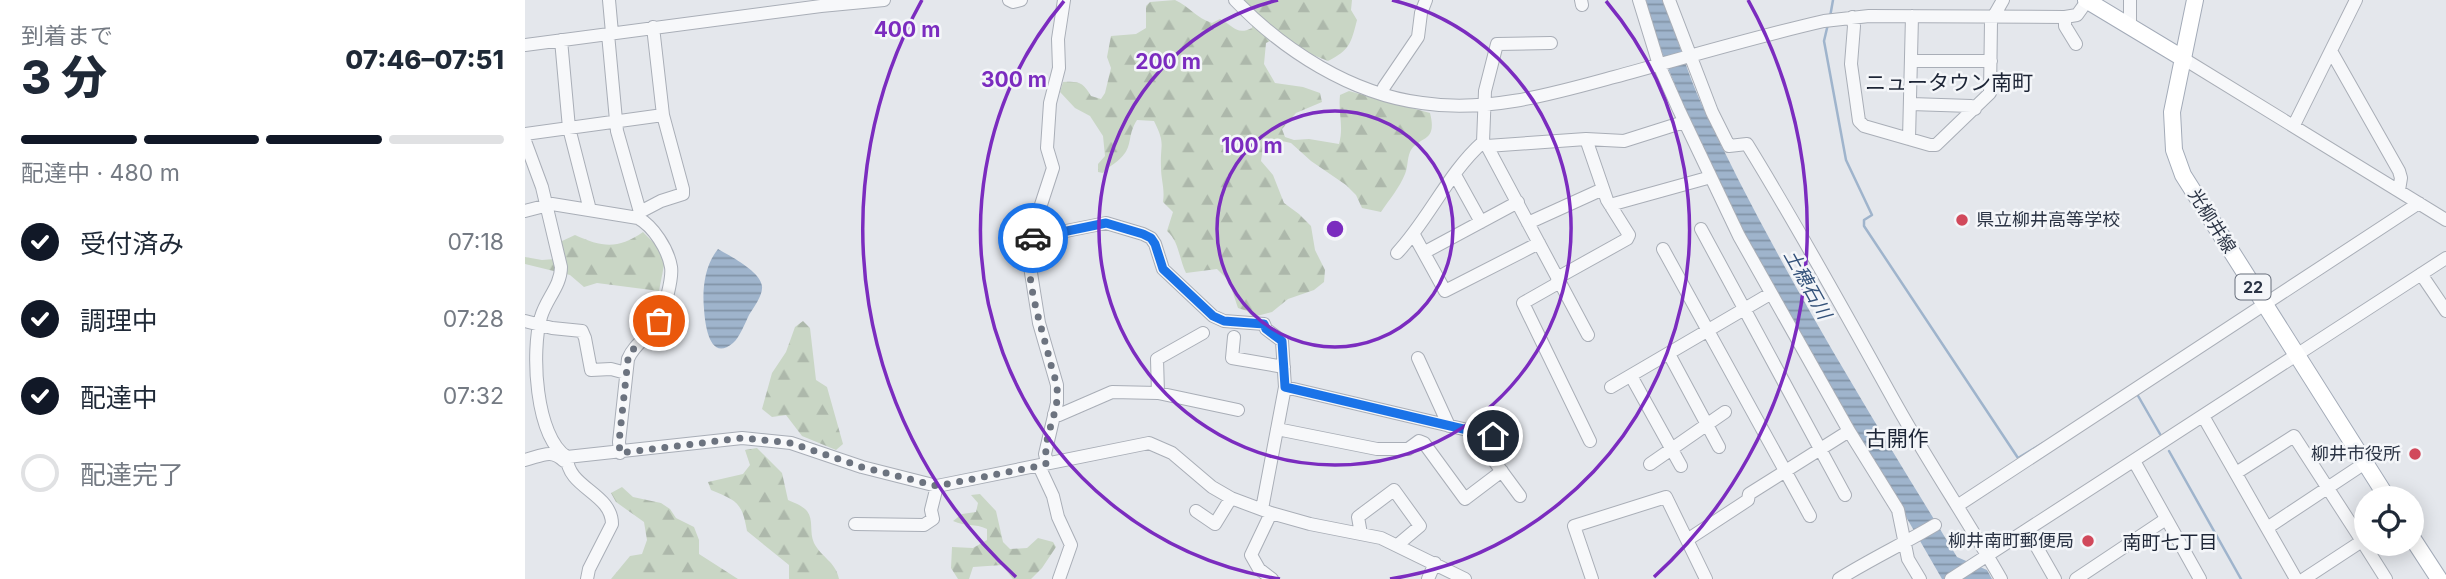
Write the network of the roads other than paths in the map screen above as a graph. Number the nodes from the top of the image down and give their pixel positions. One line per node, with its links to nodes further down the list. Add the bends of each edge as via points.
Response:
1 (609, 0): 21 (street)
2 (884, 0): 19 (street)
3 (1009, 0): 4 (street)
4 (1021, 0)
5 (1064, 0): 62 (street, via 1059,68 1049,115 1047,148 1053,168)
6 (1235, 0): 32 (street, via 1273,35 1324,69)
7 (1426, 0): 32 (street, via 1418,37)
8 (1639, 0): 31 (street)
9 (1669, 0): 27 (street)
10 (2003, 0): 16 (street)
11 (2086, 0): 18 (street, via 2077,15); 20 (main road)
12 (2130, 0): 20 (street)
13 (2355, 0): 26 (street)
14 (2196, 1): 28 (main road, 光柳井線)
15 (1912, 16): 16 (street); 17 (street); 29 (street)
16 (1994, 16): 18 (street); 30 (street)
17 (1852, 17): 27 (street); 43 (street, via 1851,74 1859,121)
18 (2065, 17): 24 (street)
19 (653, 27): 21 (street); 36 (street)
20 (2130, 28): 28 (main road)
21 (610, 33): 22 (street); 37 (street)
22 (561, 40): 25 (street); 40 (street)
23 (1551, 43): 34 (street, via 1497,44)
24 (2076, 44)
25 (525, 45)
26 (2331, 51): 39 (street); 49 (street, via 2399,171)
27 (1689, 57): 31 (street); 120 (street, via 1729,146 1747,144)
28 (2183, 59): 39 (street); 71 (main road, 光柳井線 / 22, via 2172,112 2177,160)
29 (1912, 61): 30 (street); 33 (street)
30 (1991, 61): 35 (street, via 1990,93)
31 (1661, 64): 34 (street, via 1554,93); 38 (street)
32 (1383, 94): 34 (street, via 1422,103)
33 (1911, 104): 35 (street); 43 (street)
34 (1483, 105): 45 (street)
35 (1975, 109): 43 (street, via 1936,145)
36 (663, 114): 37 (street); 56 (street, via 683,194)
37 (616, 122): 40 (street); 56 (street)
38 (1684, 122): 42 (street, via 1624,141); 47 (street)
39 (2294, 125): 49 (street)
40 (569, 128): 41 (street); 54 (street)
41 (525, 134)
42 (1586, 139): 45 (street); 48 (street)
43 (1909, 139)
44 (525, 141): 52 (street)
45 (1485, 144): 46 (street, via 1465,159); 50 (street)
46 (1455, 175): 58 (street); 61 (street)
47 (1711, 177): 53 (street); 70 (street)
48 (1603, 189): 53 (street); 59 (street)
49 (2399, 190): 51 (street)
50 (1518, 202): 58 (street); 59 (street)
51 (2419, 203): 57 (street); 71 (street)
52 (547, 205): 54 (street); 55 (street); 75 (street, via 561,276)
53 (1609, 205): 69 (street, via 1629,235 1627,239)
54 (590, 210): 56 (street)
55 (525, 211)
56 (639, 215): 84 (street, via 660,242 671,275 659,321 632,349)
57 (2446, 220)
58 (1481, 222): 65 (street)
59 (1528, 223): 63 (street)
60 (1700, 229): 72 (street)
61 (1414, 235): 65 (street); 66 (street)
62 (1031, 238): 83 (street, via 1106,223 1151,238 1163,269 1213,316 1264,324 1282,341); 91 (street, via 1029,262 1039,323 1057,385)
63 (1539, 243): 65 (street, via 1445,291); 69 (street)
64 (1663, 248): 76 (street)
65 (1425, 252)
66 (1397, 253)
67 (2446, 258): 68 (street)
68 (2421, 274): 73 (street); 81 (street)
69 (1559, 280): 78 (street); 98 (street, via 1523,303)
70 (1770, 294): 72 (street); 96 (street)
71 (2264, 304): 81 (main road, 光柳井線 / 22); 120 (street)
72 (1745, 309): 76 (street); 100 (street)
73 (2446, 311)
74 (525, 321): 75 (street)
75 (538, 325): 84 (street, via 582,331 591,370); 105 (street, via 537,395 555,446)
76 (1709, 331): 80 (street); 112 (street)
77 (1203, 333): 88 (street, via 1157,359)
78 (1588, 335)
79 (1234, 337): 83 (street, via 1232,358)
80 (1669, 354): 85 (street); 93 (street)
81 (2297, 355): 92 (street); 107 (main road, 光柳井線 / 22)
82 (1418, 358): 94 (street)
83 (1284, 367): 86 (street)
84 (626, 373): 102 (street)
85 (1631, 376): 87 (street); 101 (street)
86 (1285, 387): 94 (street); 95 (street)
87 (1611, 387)
88 (1158, 393): 89 (street); 91 (street, via 1112,393)
89 (1238, 410)
90 (1725, 412): 93 (street)
91 (1054, 414): 108 (street)
92 (2203, 416): 106 (street); 113 (street)
93 (1707, 425): 99 (street); 101 (street)
94 (1449, 426): 97 (street)
95 (1277, 429): 111 (street, via 1377,449 1408,449 1419,440 1465,499); 122 (street)
96 (1849, 431): 100 (street); 132 (street, via 1898,510)
97 (1493, 436)
98 (1590, 441)
99 (1719, 447)
100 (1820, 449): 112 (street); 117 (street)
101 (1671, 450): 109 (street); 110 (street)
102 (620, 453): 105 (street); 114 (street, via 742,438 791,443)
103 (1492, 458): 111 (street)
104 (525, 460): 105 (street, via 551,453)
105 (567, 460): 140 (street, via 579,482 606,505 612,517)
106 (2134, 461): 124 (street); 129 (street)
107 (2365, 463): 115 (main road, 光柳井線 / 22); 116 (street)
108 (1043, 464): 114 (street); 119 (street, via 1149,443 1172,453); 141 (street, via 1071,545)
109 (1650, 464)
110 (1681, 466)
111 (1502, 471): 118 (street)
112 (1784, 471): 123 (street); 131 (street)
113 (2236, 473): 116 (street, via 2294,436); 127 (street)
114 (937, 486): 125 (street, via 933,519 924,524)
115 (2380, 486)
116 (2328, 487): 127 (street); 128 (street)
117 (1845, 495)
118 (1520, 496)
119 (1231, 498): 121 (street, via 1215,524); 122 (street)
120 (1957, 506): 137 (street)
121 (1196, 511)
122 (1267, 511): 130 (street); 142 (street, via 1251,555)
123 (1810, 516)
124 (2166, 519): 139 (street); 152 (street)
125 (855, 524)
126 (1935, 525): 132 (street)
127 (2267, 528): 153 (street)
128 (2354, 528)
129 (2027, 530): 137 (street); 151 (street)
130 (1361, 534): 133 (street); 133 (street, via 1358,517 1394,490 1420,526)
131 (1687, 540): 145 (street, via 1666,497 1574,526); 146 (street)
132 (1904, 544): 147 (street); 148 (street)
133 (1399, 546): 138 (street)
134 (2354, 546): 154 (street)
135 (2371, 556): 155 (street)
136 (2424, 556): 156 (main road)
137 (1983, 557): 149 (street); 150 (street)
138 (1435, 563): 143 (street); 144 (street)
139 (2194, 577)
140 (587, 579)
141 (1059, 579)
142 (1272, 579)
143 (1428, 579)
144 (1465, 579)
145 (1592, 579)
146 (1706, 579)
147 (1839, 579)
148 (1920, 579)
149 (1951, 579)
150 (2001, 579)
151 (2055, 579)
152 (2076, 579)
153 (2296, 579)
154 (2304, 579)
155 (2386, 579)
156 (2439, 579)

